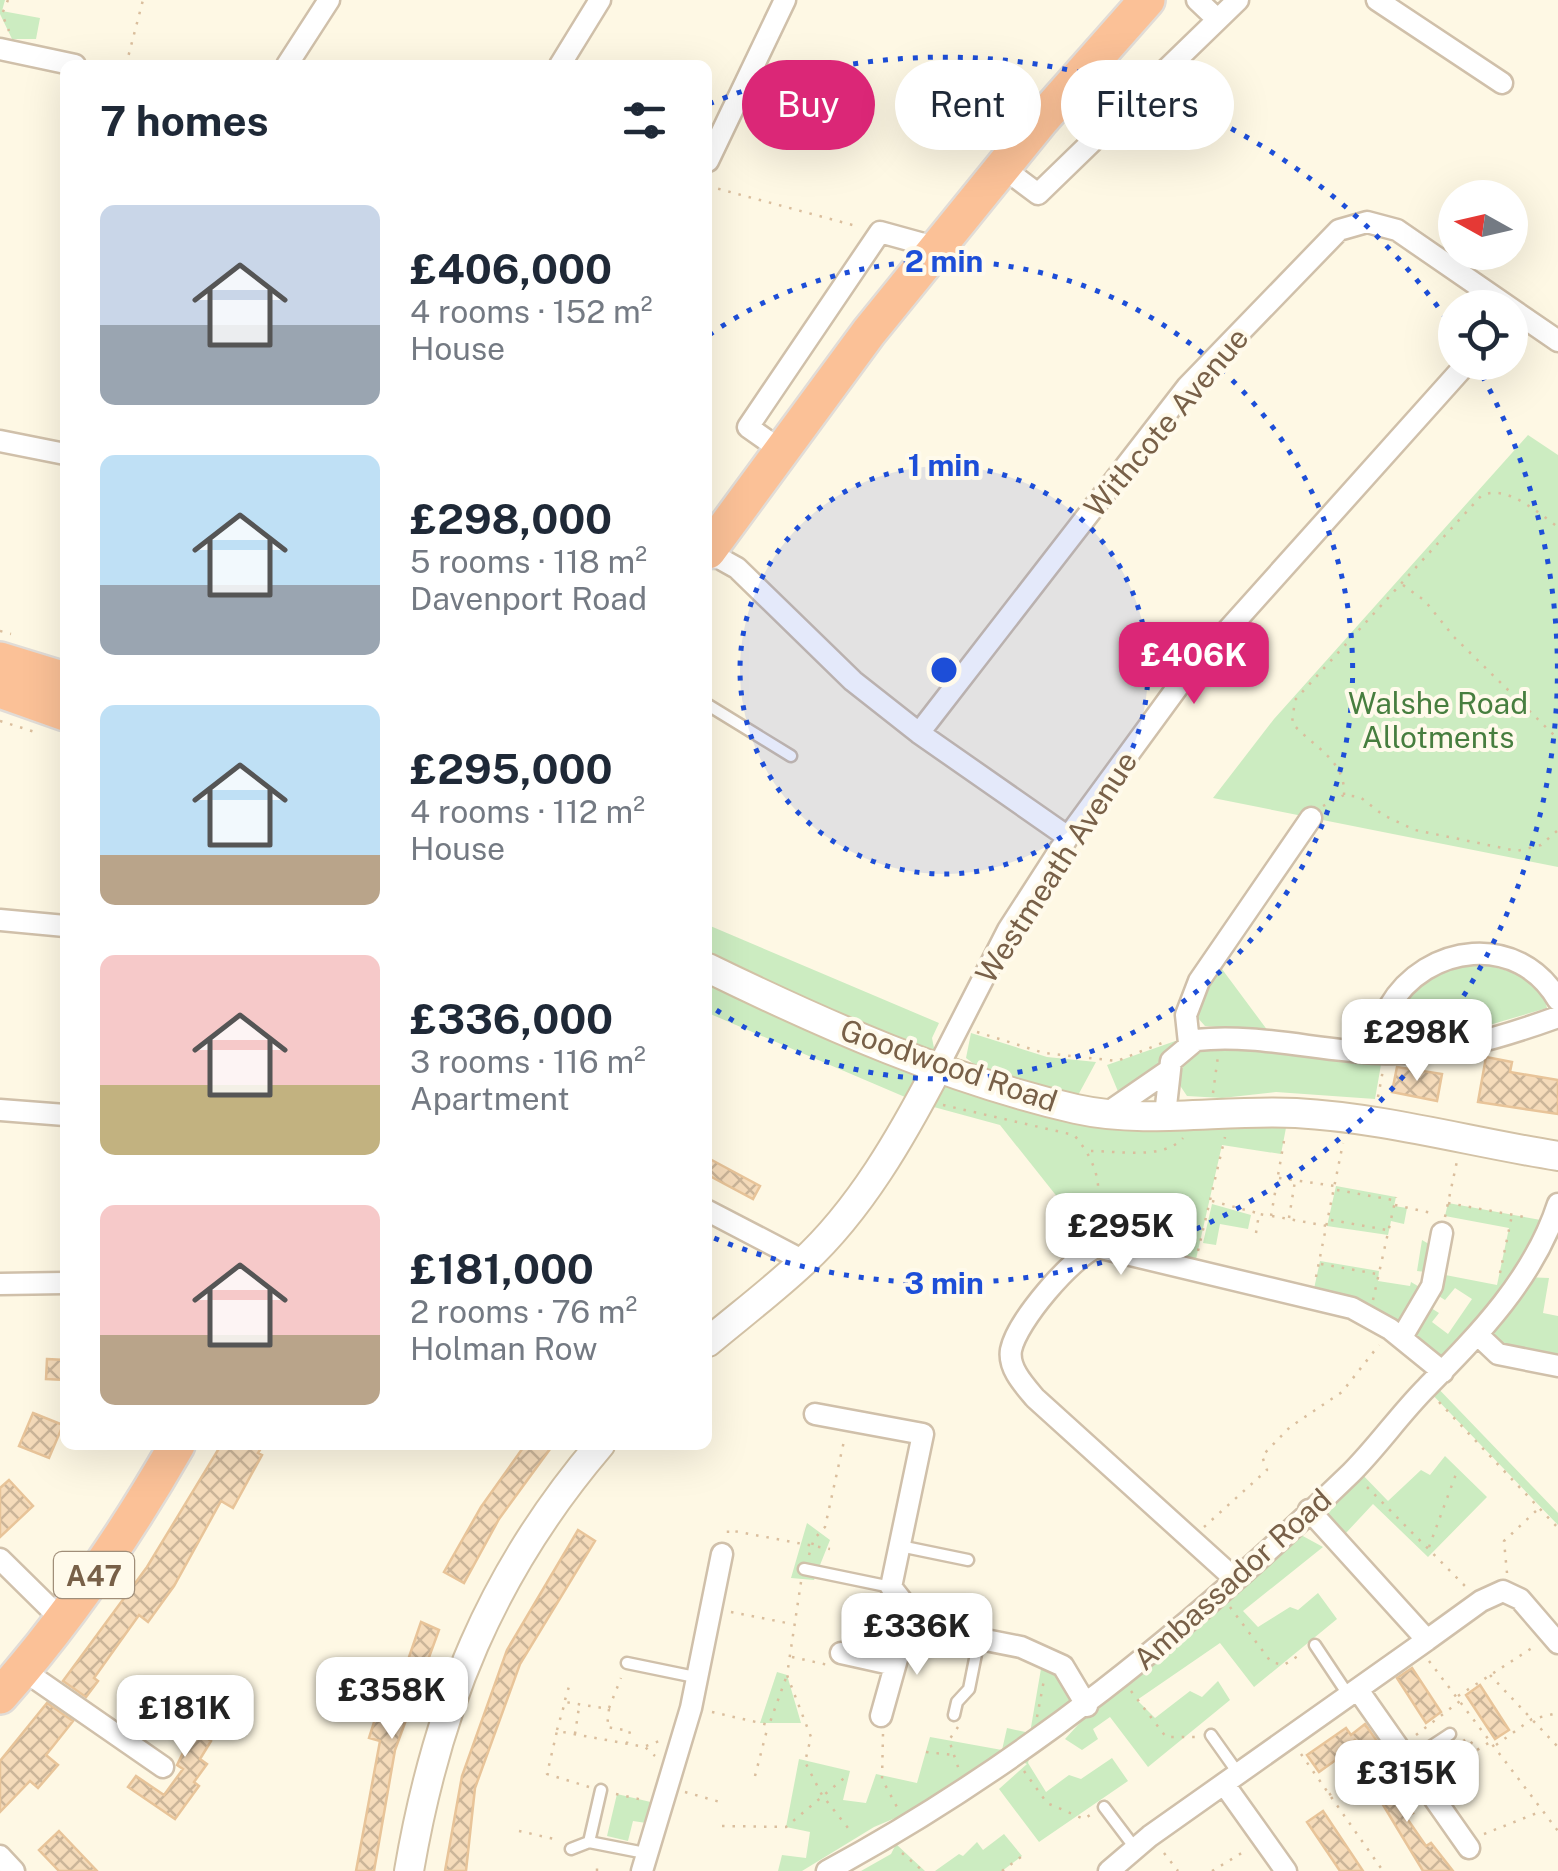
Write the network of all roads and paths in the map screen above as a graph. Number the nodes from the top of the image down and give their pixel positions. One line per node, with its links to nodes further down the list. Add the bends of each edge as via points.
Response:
1 (8, 0): 11 (path, via 2,14 12,39)
2 (143, 0): 12 (path)
3 (330, 0): 13 (street)
4 (600, 0): 14 (street)
5 (786, 0): 17 (street)
6 (1197, 0): 10 (street)
7 (1238, 0): 10 (street)
8 (1378, 0): 16 (street)
9 (1137, 3): 18 (highway)
10 (1217, 19): 18 (street, via 1038,194)
11 (5, 50): 15 (street)
12 (127, 60)
13 (291, 60)
14 (563, 60)
15 (60, 62)
16 (1502, 83)
17 (712, 152)
18 (1002, 167): 21 (highway)
19 (712, 187): 20 (path)
20 (880, 232): 21 (street); 27 (street, via 748,427)
21 (938, 248): 27 (highway)
22 (1480, 290): 39 (street, Withcote Avenue, via 1388,226 1357,223 1332,235 1187,388)
23 (1528, 322): 24 (street, Withcote Avenue)
24 (1558, 341)
25 (1452, 380): 45 (street, Westmeath Avenue, via 1206,653)
26 (0, 441): 28 (street)
27 (779, 448): 30 (highway)
28 (60, 453)
29 (1558, 527): 32 (path, via 1506,493 1490,491)
30 (712, 548)
31 (712, 555): 39 (street, via 747,576 853,681)
32 (1402, 584): 40 (path); 42 (path, via 1291,711 1292,723 1339,766)
33 (0, 660): 34 (highway)
34 (60, 678)
35 (0, 690): 38 (highway)
36 (712, 708): 41 (lane)
37 (0, 720): 38 (path)
38 (57, 724)
39 (919, 733): 45 (street)
40 (1558, 739)
41 (791, 756)
42 (1344, 794): 43 (path); 44 (path, via 1415,830 1501,849 1529,850)
43 (1311, 818): 52 (street, via 1199,982 1186,1015)
44 (1558, 830)
45 (1068, 837): 51 (street, Westmeath Avenue)
46 (0, 920): 47 (street)
47 (60, 926)
48 (712, 970): 55 (street, Goodwood Road)
49 (1558, 1000): 54 (street, via 1544,980 1509,957 1454,955 1424,969 1400,992 1387,1010)
50 (1558, 1017): 54 (street, via 1475,1044)
51 (957, 1024): 52 (path, via 1044,1052 1117,1061); 55 (street, Westmeath Avenue)
52 (1187, 1038): 53 (street); 56 (street)
53 (1221, 1039): 54 (street); 61 (path)
54 (1382, 1053): 63 (path)
55 (938, 1068): 57 (street); 59 (street, Goodwood Road)
56 (1168, 1072): 59 (street); 64 (street)
57 (922, 1097): 66 (path, via 1074,1135); 86 (street, via 866,1188)
58 (0, 1110): 62 (street)
59 (1107, 1112): 64 (street, Goodwood Road)
60 (1290, 1112): 61 (street, Goodwood Road); 63 (street, Goodwood Road); 68 (path)
61 (1221, 1114): 64 (street, Goodwood Road); 72 (path)
62 (60, 1115)
63 (1361, 1117): 65 (street, Goodwood Road); 70 (path)
64 (1176, 1125): 66 (path, via 1173,1149)
65 (1461, 1140): 67 (street, Goodwood Road); 73 (path)
66 (1088, 1151): 85 (path, via 1097,1168 1098,1210)
67 (1558, 1156)
68 (1277, 1177): 69 (path); 77 (path)
69 (1295, 1180): 70 (path); 79 (path)
70 (1336, 1188): 71 (path); 80 (path)
71 (1395, 1200): 81 (path); 83 (path)
72 (1210, 1201): 76 (path); 88 (path)
73 (1448, 1202): 78 (path); 81 (path)
74 (712, 1213): 86 (street)
75 (1555, 1213): 78 (path); 96 (street, Ambassador Road, via 1522,1277)
76 (1259, 1214): 77 (path); 84 (path)
77 (1271, 1216): 79 (path)
78 (1512, 1216): 92 (path)
79 (1288, 1219): 82 (path)
80 (1329, 1220): 82 (path); 83 (path)
81 (1443, 1224): 95 (street, via 1432,1286)
82 (1328, 1226): 87 (path)
83 (1388, 1230): 89 (path)
84 (1256, 1233)
85 (1082, 1253): 88 (street, via 1098,1248); 110 (street, via 1023,1324 1010,1352 1016,1375)
86 (804, 1262): 97 (street)
87 (1319, 1263): 89 (path); 93 (path)
88 (1194, 1268): 93 (street)
89 (1379, 1274): 94 (path)
90 (60, 1283): 91 (street)
91 (0, 1284)
92 (1497, 1285)
93 (1312, 1298): 94 (street)
94 (1369, 1316): 95 (street)
95 (1396, 1333): 99 (street); 110 (path, via 1342,1392 1262,1456 1267,1470)
96 (1480, 1336): 98 (street, via 1498,1354); 99 (street, Ambassador Road)
97 (712, 1339)
98 (1558, 1366)
99 (1443, 1372): 100 (street, Ambassador Road)
100 (1426, 1388): 105 (street, Ambassador Road); 107 (path)
101 (815, 1414): 112 (street, via 923,1434)
102 (844, 1442): 111 (path, via 825,1527)
103 (175, 1450): 124 (highway, A47)
104 (596, 1450): 197 (street, via 538,1527 477,1634 434,1748)
105 (1352, 1472): 108 (street, Ambassador Road); 114 (path)
106 (1456, 1474): 114 (path)
107 (1538, 1508): 109 (path); 121 (path, via 1504,1541)
108 (1309, 1510): 119 (street, Ambassador Road); 129 (street)
109 (1558, 1528)
110 (1192, 1538): 119 (street)
111 (812, 1546): 113 (path); 115 (path, via 728,1530); 118 (path)
112 (900, 1546): 117 (lane); 120 (street)
113 (830, 1548)
114 (1428, 1549): 122 (path)
115 (722, 1554): 123 (street)
116 (0, 1560): 124 (street)
117 (968, 1560)
118 (804, 1569): 120 (lane); 126 (path)
119 (1227, 1586): 130 (path, via 1271,1662 1284,1664); 139 (street, Ambassador Road)
120 (891, 1588): 125 (street)
121 (1510, 1594): 122 (street); 127 (street)
122 (1480, 1601): 129 (street)
123 (710, 1607): 126 (path); 138 (street)
124 (62, 1620): 140 (highway, A47)
125 (916, 1620): 128 (street); 135 (street)
126 (794, 1624): 132 (path)
127 (1555, 1639): 137 (path)
128 (979, 1640): 133 (street, via 1021,1646); 151 (lane, via 969,1689)
129 (1422, 1643): 142 (street); 143 (path)
130 (1315, 1645): 142 (lane)
131 (840, 1653): 132 (path, via 836,1667); 135 (street)
132 (791, 1657): 136 (path)
133 (1048, 1659): 146 (street, via 1063,1666); 167 (path)
134 (627, 1663): 138 (lane); 148 (path)
135 (895, 1665): 150 (street)
136 (787, 1674): 153 (path); 178 (path, via 811,1736 805,1762)
137 (1490, 1675): 143 (path); 152 (path)
138 (695, 1677): 147 (street)
139 (1122, 1677): 146 (street, Ambassador Road); 157 (path, via 1166,1738)
140 (12, 1683): 170 (street)
141 (570, 1683): 144 (path)
142 (1353, 1694): 158 (street); 168 (street)
143 (1458, 1699): 160 (path); 168 (path)
144 (565, 1702): 145 (path); 154 (path)
145 (580, 1704): 148 (path); 156 (path)
146 (1087, 1706): 167 (street, Ambassador Road)
147 (691, 1708): 153 (path); 174 (street)
148 (609, 1709): 161 (path, via 607,1726 630,1731)
149 (1558, 1714): 152 (path)
150 (881, 1716): 184 (path, via 882,1778)
151 (954, 1716)
152 (1532, 1719): 160 (path); 163 (path)
153 (769, 1725): 172 (path)
154 (557, 1731): 156 (path); 173 (path, via 546,1774)
155 (1450, 1734): 168 (lane)
156 (575, 1736): 161 (path)
157 (1211, 1736): 175 (lane)
158 (1290, 1738): 175 (street); 179 (path)
159 (950, 1743): 166 (path)
160 (1494, 1743): 164 (path); 182 (path)
161 (626, 1744): 174 (path, via 644,1746)
162 (1455, 1747): 164 (path, via 1468,1738)
163 (1558, 1747)
164 (1477, 1750): 176 (path)
165 (926, 1752): 166 (path)
166 (937, 1753): 169 (path)
167 (1023, 1753): 181 (path, via 1047,1803 1084,1819); 184 (street, Ambassador Road)
168 (1403, 1754): 176 (street); 179 (path)
169 (954, 1756)
170 (163, 1768)
171 (850, 1774): 178 (path)
172 (755, 1776)
173 (554, 1778)
174 (667, 1778): 180 (path); 195 (street)
175 (1231, 1779): 188 (street); 189 (street)
176 (1426, 1786): 191 (street)
177 (601, 1790): 190 (lane)
178 (822, 1795): 183 (path, via 786,1828); 192 (path)
179 (1328, 1795): 205 (path)
180 (720, 1802)
181 (1104, 1807): 189 (lane)
182 (1543, 1810): 186 (path); 191 (path)
183 (722, 1826)
184 (907, 1826): 187 (street, Ambassador Road)
185 (519, 1831): 190 (path)
186 (1558, 1831)
187 (886, 1838): 192 (street, Ambassador Road); 199 (path)
188 (1263, 1839): 203 (path); 204 (street)
189 (1143, 1842): 201 (street); 202 (path)
190 (580, 1845): 195 (lane)
191 (1466, 1845)
192 (865, 1850): 198 (street, Ambassador Road)
193 (0, 1856): 196 (street)
194 (1022, 1856): 200 (path)
195 (644, 1862)
196 (14, 1871)
197 (409, 1871)
198 (827, 1871)
199 (924, 1871)
200 (1002, 1871)
201 (1109, 1871)
202 (1178, 1871)
203 (1212, 1871)
204 (1286, 1871)
205 (1383, 1871)

